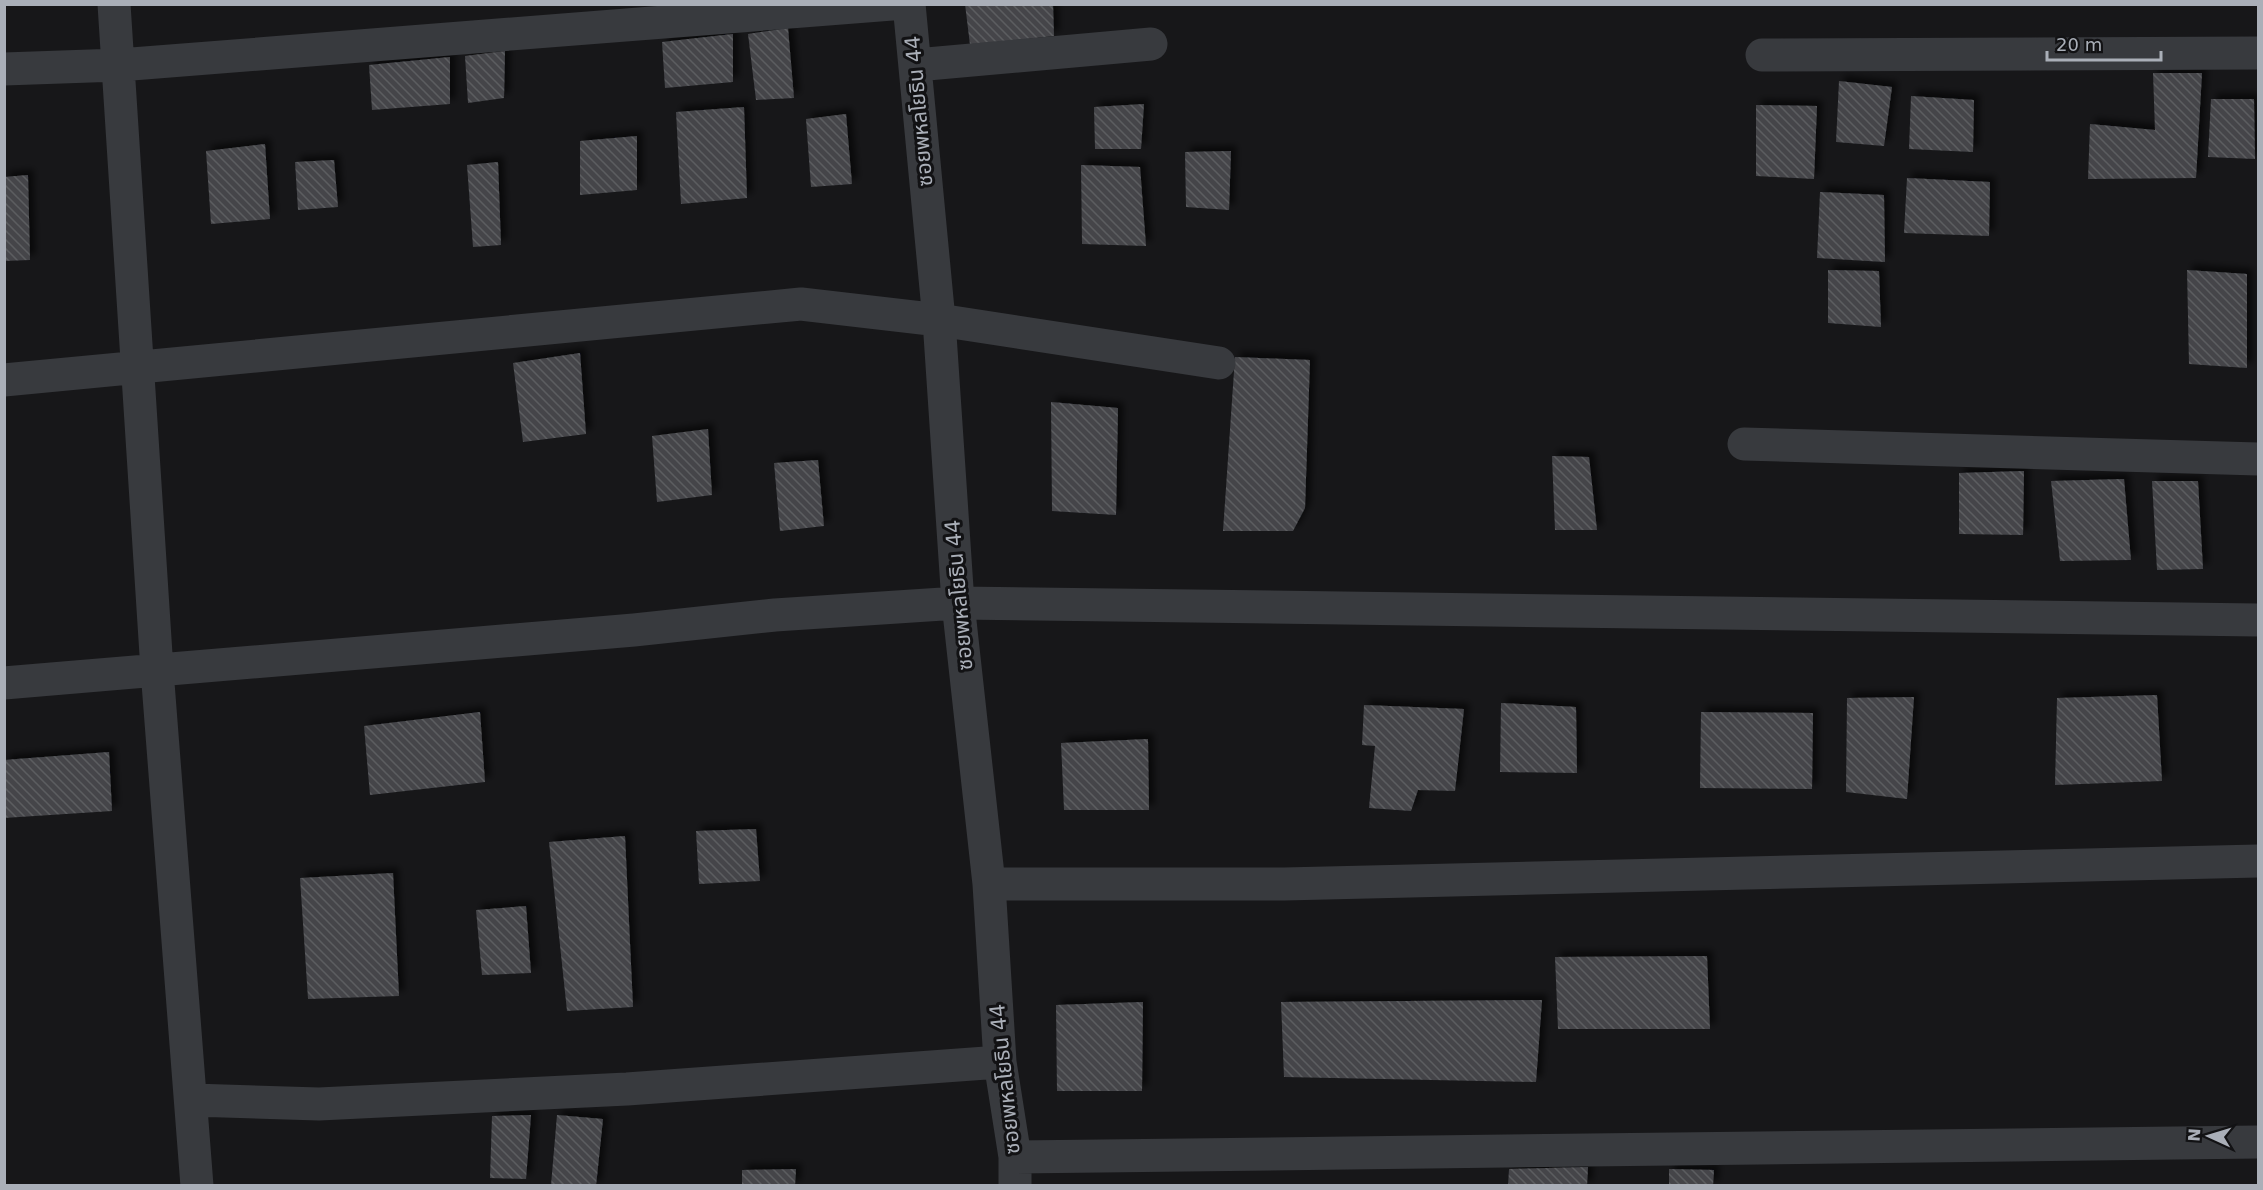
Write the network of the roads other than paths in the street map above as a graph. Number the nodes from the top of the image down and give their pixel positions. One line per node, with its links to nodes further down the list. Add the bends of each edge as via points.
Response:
1 (114, 4): 7 (street)
2 (892, 4): 7 (street)
3 (909, 4): 8 (street, ซอยพหลโยธิน 44)
4 (1151, 44): 8 (street)
5 (2259, 53): 6 (street)
6 (1762, 55)
7 (119, 64): 9 (street); 12 (street)
8 (916, 65): 10 (street, ซอยพหลโยธิน 44)
9 (4, 69)
10 (939, 320): 11 (street); 12 (street, via 801,304); 16 (street, ซอยพหลโยธิน 44)
11 (1219, 363)
12 (138, 367): 13 (street); 18 (street)
13 (4, 380)
14 (1744, 444): 15 (street)
15 (2259, 459)
16 (958, 603): 17 (street); 18 (street, via 775,615); 21 (street, ซอยพหลโยธิน 44)
17 (2259, 620)
18 (157, 670): 19 (street); 23 (street)
19 (4, 683)
20 (2259, 861): 21 (street, via 1284,884)
21 (989, 884): 22 (street, ซอยพหลโยธิน 44)
22 (1000, 1062): 23 (street, via 627,1089 343,1102); 25 (street, ซอยพหลโยธิน 44)
23 (192, 1100): 26 (street)
24 (2259, 1142): 25 (street)
25 (1015, 1171)
26 (197, 1185)

